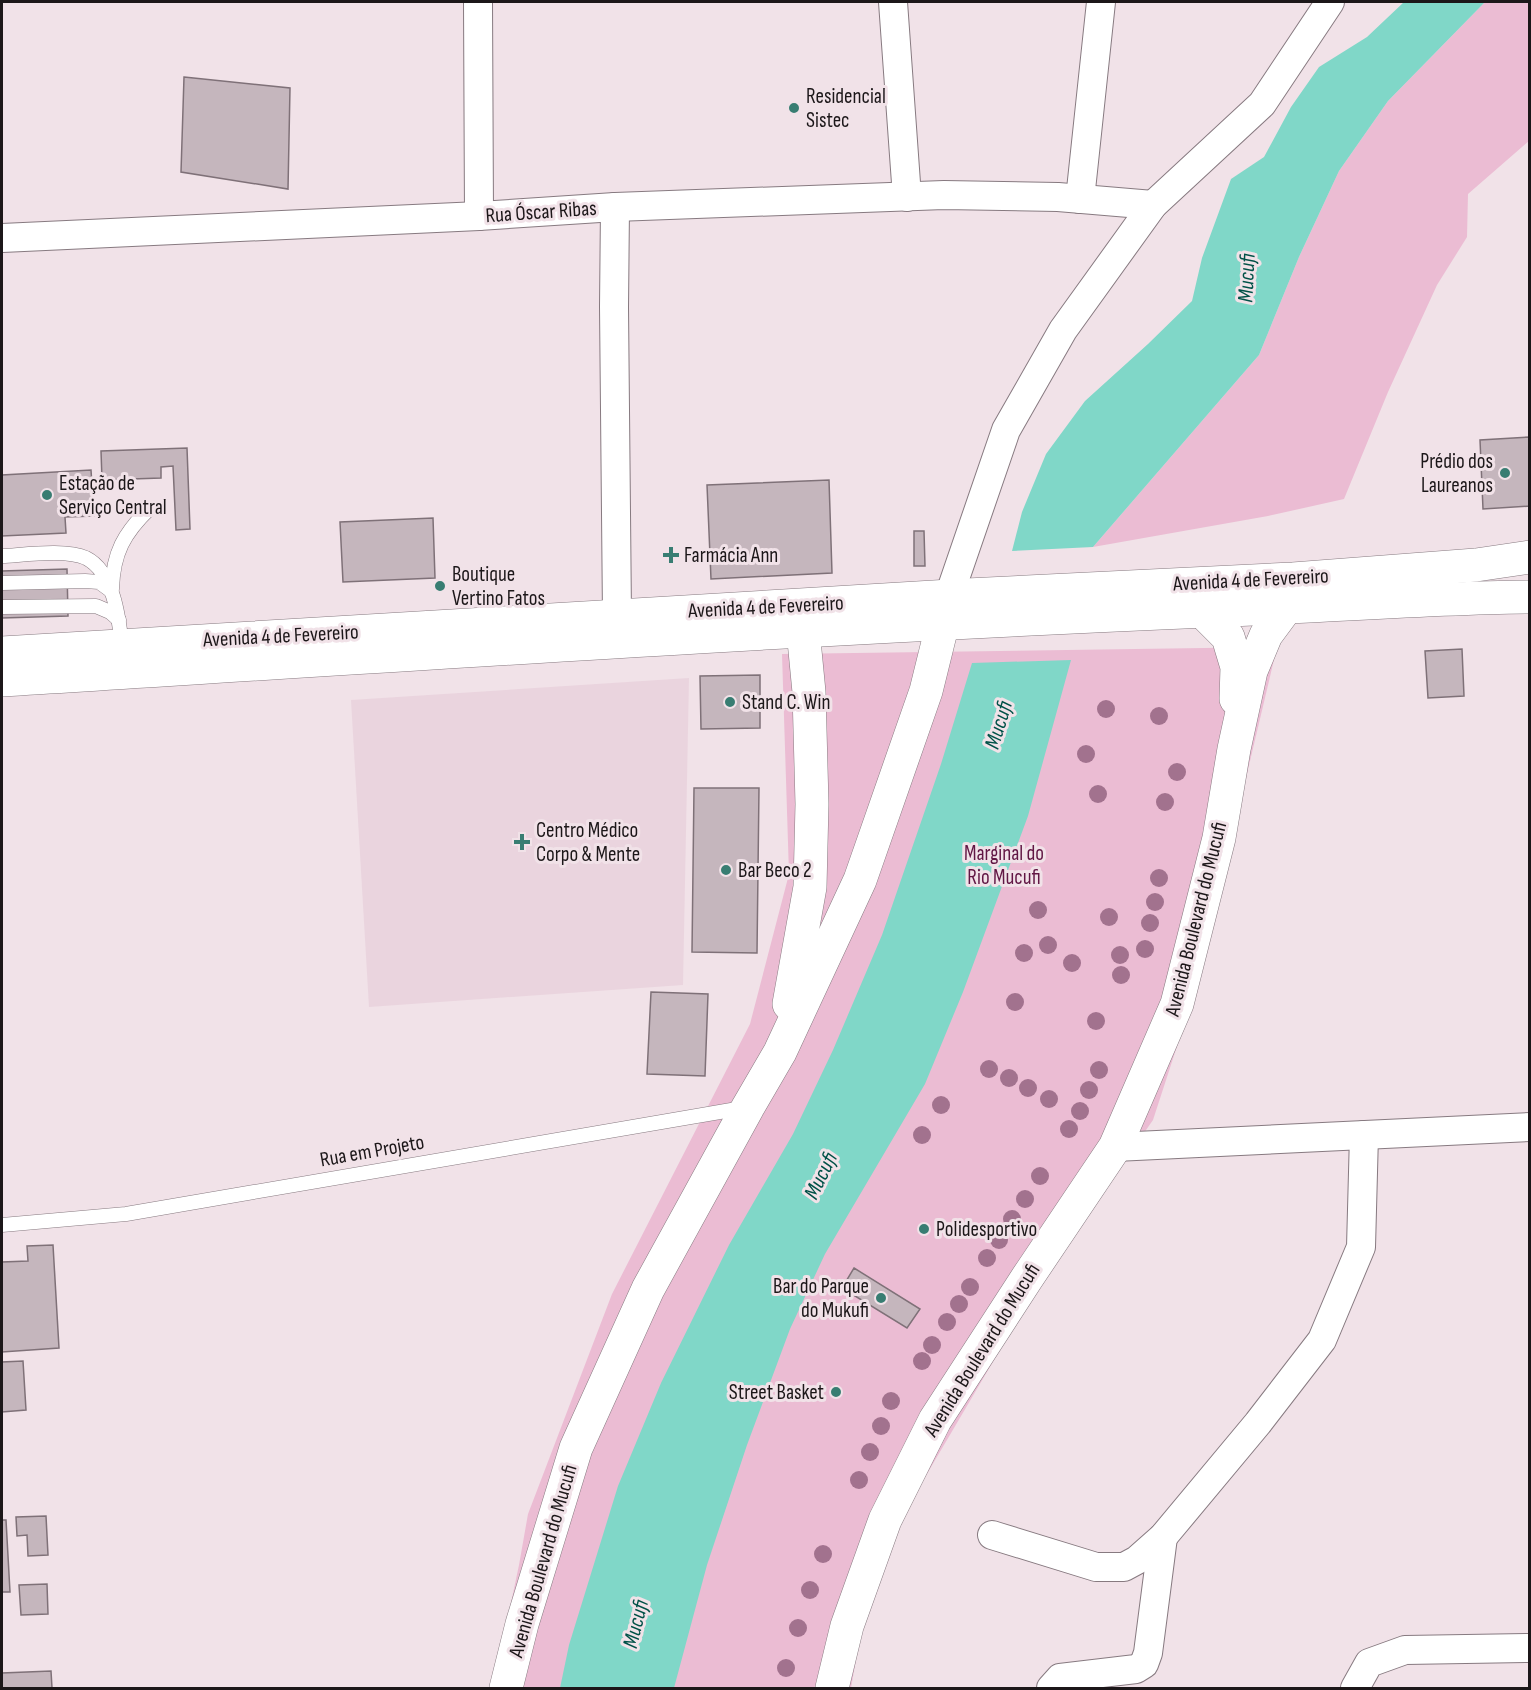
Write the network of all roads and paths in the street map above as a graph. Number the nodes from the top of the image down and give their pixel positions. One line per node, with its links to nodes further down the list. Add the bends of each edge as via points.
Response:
1 (478, 2): 9 (street)
2 (893, 2): 5 (street)
3 (1101, 2): 6 (street)
4 (1330, 2): 7 (street, via 1262,104)
5 (907, 197): 6 (street, Rua Óscar Ribas); 8 (street, Rua Óscar Ribas)
6 (1080, 199): 7 (street, Rua Óscar Ribas)
7 (1153, 205): 20 (street, via 1063,330 1006,430)
8 (615, 207): 9 (street, Rua Óscar Ribas); 22 (street)
9 (479, 216): 10 (street, Rua Óscar Ribas)
10 (2, 238)
11 (150, 508): 15 (lane, via 127,533 118,550 112,567)
12 (2, 556): 15 (lane, via 68,554 85,558 98,567)
13 (1530, 557): 17 (street, Avenida 4 de Fevereiro)
14 (2, 583): 15 (lane, via 85,580 99,582)
15 (112, 591): 24 (lane)
16 (1530, 597): 19 (street, Avenida 4 de Fevereiro)
17 (1099, 602): 20 (street, Avenida 4 de Fevereiro); 21 (street, Avenida 4 de Fevereiro)
18 (2, 608): 24 (lane, via 96,606 110,612)
19 (1286, 608): 21 (street, Avenida 4 de Fevereiro); 27 (street, Avenida Boulevard do Mucufi, via 1266,635 1251,671)
20 (956, 609): 22 (street, Avenida 4 de Fevereiro); 23 (street, Avenida 4 de Fevereiro); 28 (street, Avenida Boulevard do Mucufi, via 860,880)
21 (1203, 612): 27 (street, Avenida Boulevard do Mucufi, via 1228,637 1237,667)
22 (617, 616): 24 (street, Avenida 4 de Fevereiro)
23 (803, 630): 24 (street, Avenida 4 de Fevereiro); 28 (street, Avenida Boulevard do Mucufi, via 809,692 810,887)
24 (121, 646): 25 (street, Avenida 4 de Fevereiro); 26 (street, Avenida 4 de Fevereiro)
25 (2, 653)
26 (2, 680)
27 (1234, 749): 32 (street, Avenida Boulevard do Mucufi, via 1218,838 1178,1004)
28 (780, 1052): 29 (street, Avenida Boulevard do Mucufi)
29 (748, 1107): 33 (lane, Rua em Projeto, via 126,1214); 37 (street, Avenida Boulevard do Mucufi, via 648,1289 576,1449)
30 (1530, 1127): 31 (street)
31 (1364, 1135): 32 (street); 35 (street, via 1361,1247 1322,1340)
32 (1115, 1147): 38 (street, Avenida Boulevard do Mucufi, via 934,1420 885,1520 846,1626)
33 (2, 1225)
34 (992, 1535): 35 (street, via 1096,1567 1124,1567)
35 (1163, 1538): 39 (street, via 1144,1664 1136,1669 1060,1678)
36 (1530, 1648): 40 (street, via 1405,1650 1369,1663)
37 (506, 1689)
38 (832, 1689)
39 (1051, 1689)
40 (1355, 1689)

